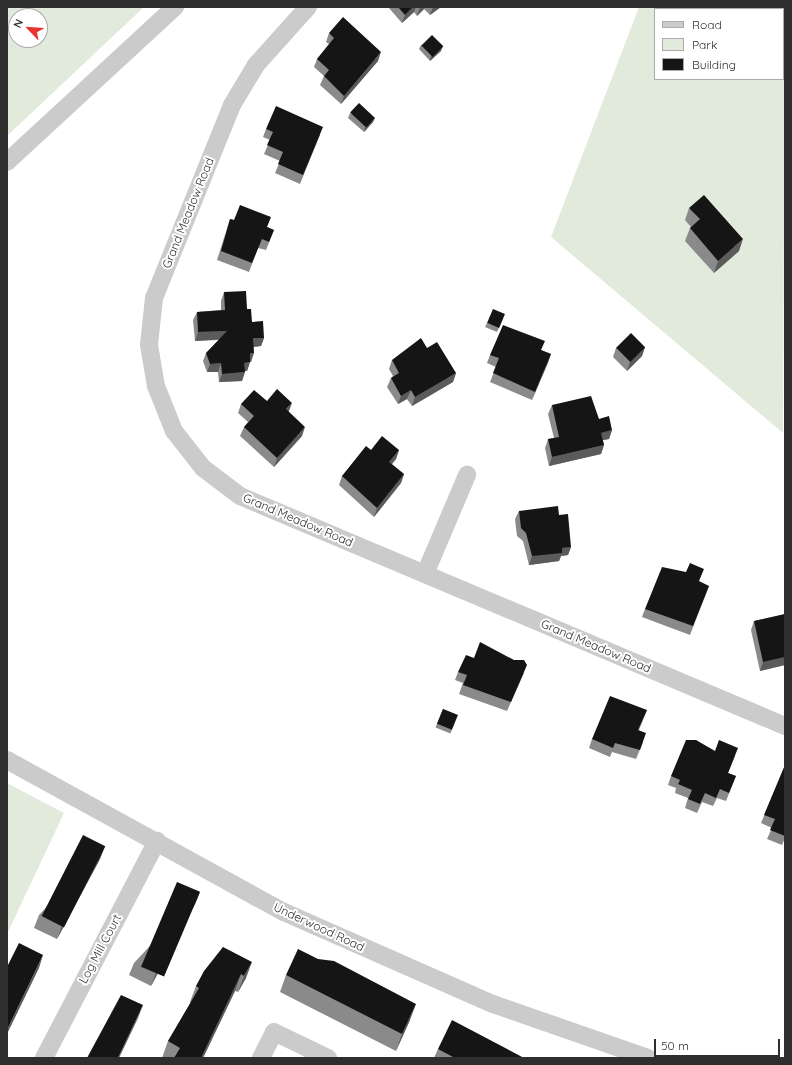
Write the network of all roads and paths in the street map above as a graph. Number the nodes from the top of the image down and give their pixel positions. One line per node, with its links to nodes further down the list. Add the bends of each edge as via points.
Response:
1 (175, 7): 3 (street)
2 (308, 7): 5 (street, Grand Meadow Road, via 256,65 232,105 179,233 154,298 149,345 156,386 174,431 203,468 240,496)
3 (7, 162)
4 (468, 475): 5 (street)
5 (425, 574): 6 (street, Grand Meadow Road)
6 (785, 726)
7 (7, 760): 8 (street, Underwood Road)
8 (157, 841): 9 (street, Underwood Road, via 284,912 493,1004); 10 (street, Log Mill Court)
9 (616, 1053): 13 (street, Underwood Road)
10 (44, 1058)
11 (261, 1058): 12 (street, via 274,1032)
12 (328, 1058)
13 (648, 1058)

